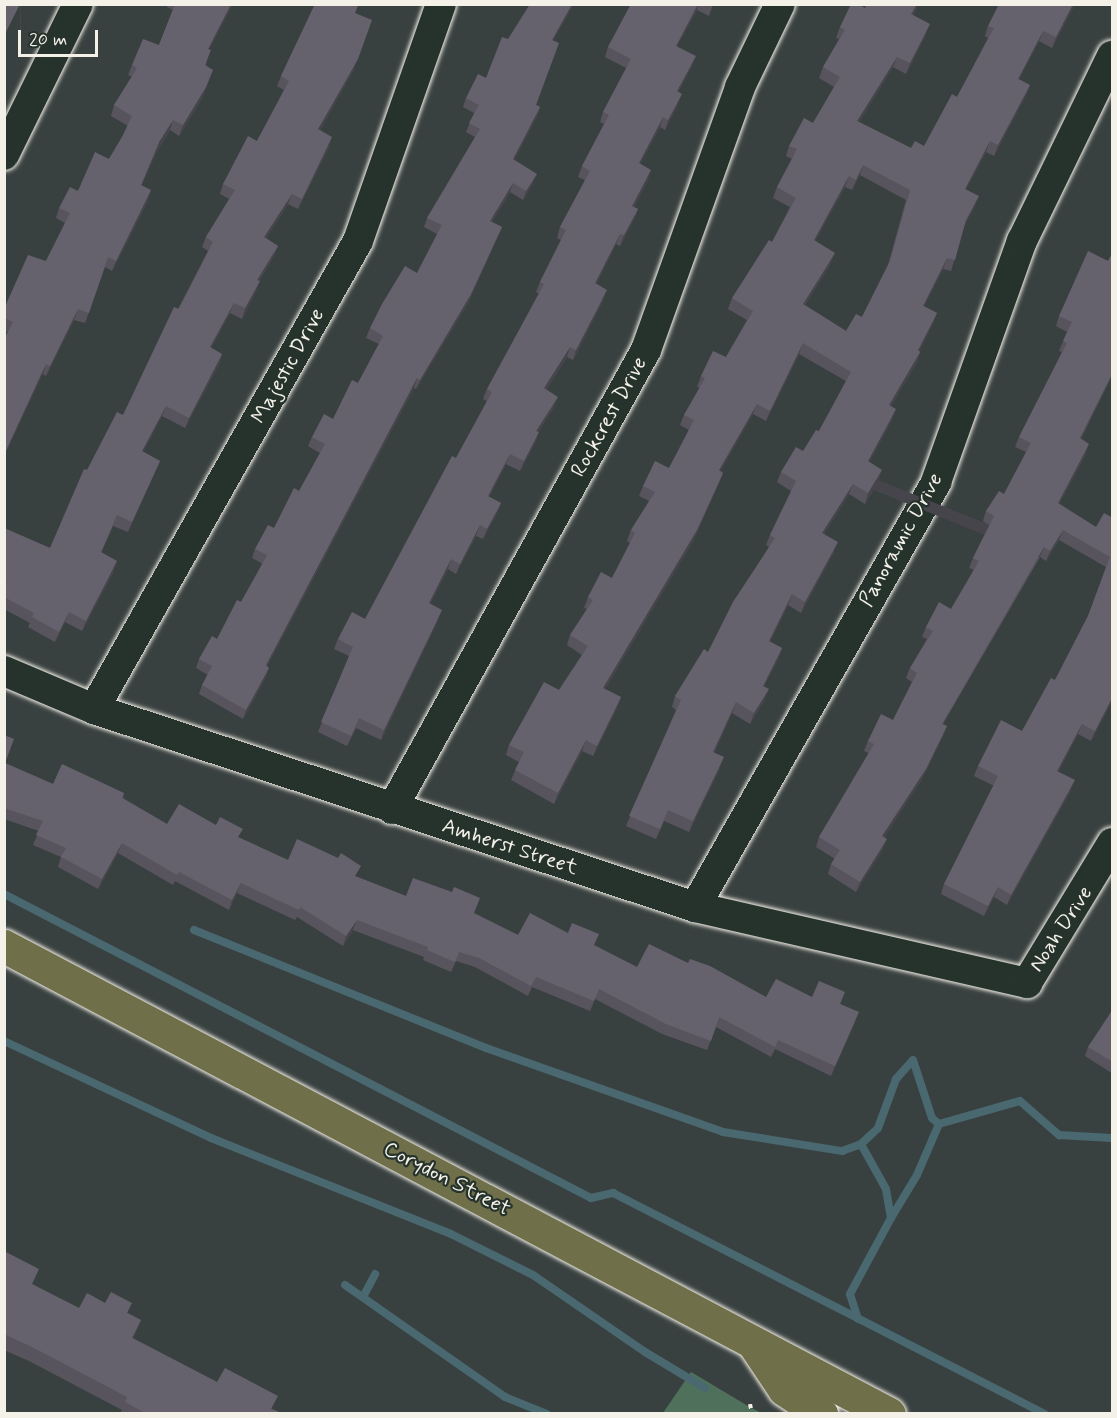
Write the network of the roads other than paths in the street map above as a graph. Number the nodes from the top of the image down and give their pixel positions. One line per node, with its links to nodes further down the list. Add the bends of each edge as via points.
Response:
1 (78, 4): 5 (street)
2 (441, 4): 7 (street, Majestic Drive, via 358,241)
3 (780, 4): 8 (street, Rockcrest Drive, via 740,87 646,350)
4 (1113, 56): 10 (street, Panoramic Drive, via 1022,240 936,482)
5 (4, 155)
6 (4, 671): 7 (street, Amherst Street)
7 (94, 709): 8 (street, Amherst Street)
8 (392, 809): 10 (street, Amherst Street)
9 (1113, 843): 12 (street, Noah Drive)
10 (696, 908): 12 (street, Amherst Street)
11 (4, 946): 13 (main road, Corydon Street)
12 (1027, 984)
13 (752, 1340): 14 (main road, via 784,1389); 15 (main road, Corydon Street)
14 (820, 1413)
15 (890, 1413)

